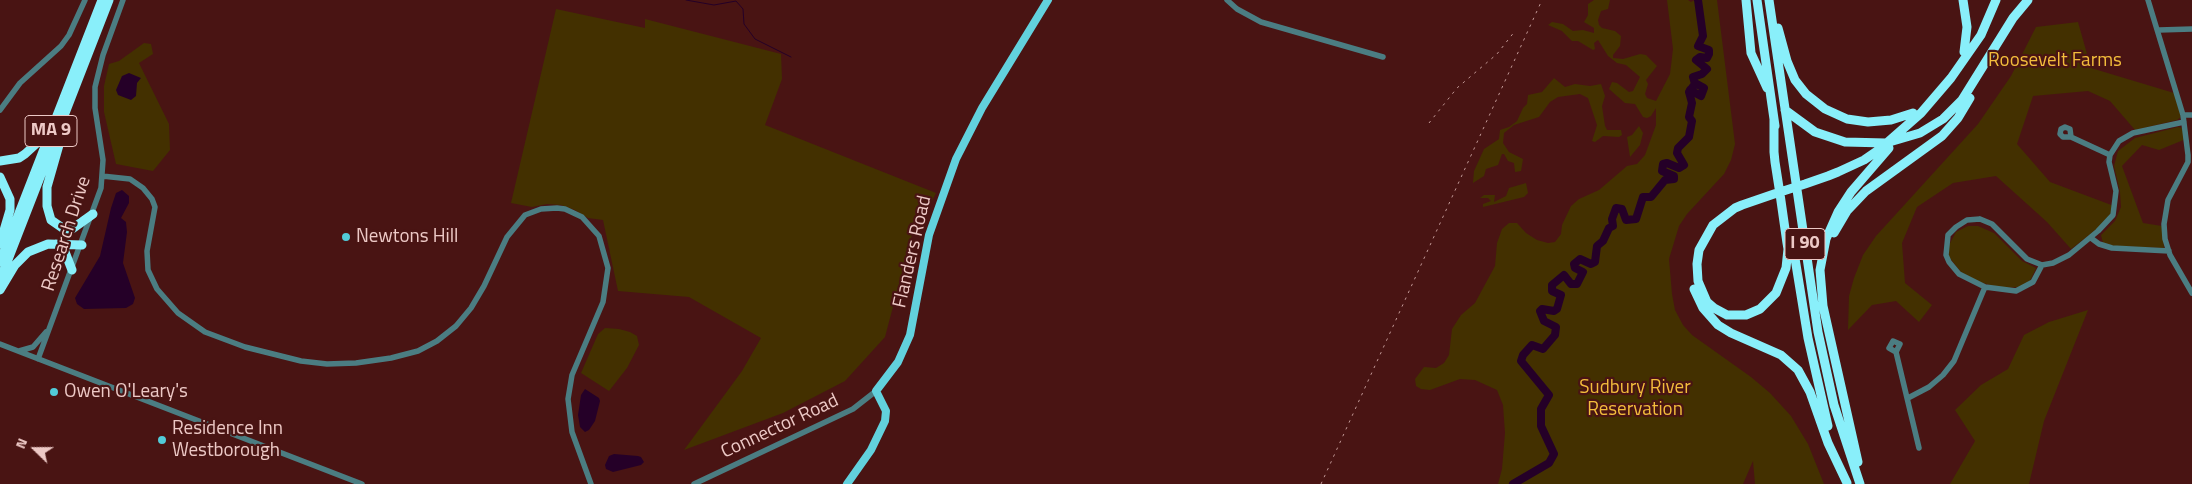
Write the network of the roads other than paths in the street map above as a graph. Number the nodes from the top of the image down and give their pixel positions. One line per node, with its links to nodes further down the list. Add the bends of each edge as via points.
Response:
1 (85, 0): 22 (street, via 61,46 20,83)
2 (102, 0): 31 (highway, via 44,132 31,150); 43 (highway, MA 9)
3 (109, 0): 21 (highway, MA 9)
4 (124, 0): 33 (street, Research Drive, via 102,55 95,87)
5 (1048, 0): 56 (main road, Flanders Road, via 982,108 956,159 929,235 910,334 898,362)
6 (1227, 0): 20 (street, via 1258,21)
7 (1746, 0): 17 (highway, via 1751,54 1776,101 1797,120 1822,135 1851,143 1881,143 1915,135 1952,112)
8 (1757, 0): 26 (highway, I 90)
9 (1770, 0): 25 (highway, via 1791,72 1814,102 1837,116 1862,122); 64 (highway, I 90, via 1818,332 1838,419)
10 (1963, 0): 19 (highway, via 1967,27)
11 (1991, 0): 15 (highway); 19 (highway)
12 (1996, 0): 25 (highway, via 1965,60 1932,102)
13 (2028, 0): 17 (highway)
14 (2148, 0): 18 (street)
15 (1987, 14)
16 (2192, 29): 18 (street)
17 (2005, 30): 50 (highway, via 1952,125 1924,150 1866,191 1841,220 1831,239 1824,267)
18 (2159, 30): 23 (street)
19 (1964, 52): 25 (highway)
20 (1383, 57)
21 (84, 65): 37 (highway, via 47,187 47,206); 46 (highway, MA 9)
22 (0, 110)
23 (2183, 115): 24 (street); 27 (street)
24 (2192, 115)
25 (1914, 116): 35 (highway, via 1864,160); 50 (highway, via 1848,196 1832,222 1820,270)
26 (1774, 120): 35 (highway, via 1774,152 1788,250 1785,274 1772,299 1757,312 1739,316 1720,312 1707,302 1699,285 1696,264 1701,243 1713,225 1728,212); 59 (highway, I 90, via 1810,353 1824,412)
27 (2184, 122): 29 (street, via 2133,133 2119,141); 42 (street, via 2188,162 2166,208 2164,224)
28 (2071, 137): 29 (street)
29 (2110, 155): 38 (street, via 2116,202 2113,215)
30 (0, 156): 31 (highway)
31 (12, 160): 32 (highway)
32 (0, 161)
33 (102, 176): 36 (street, Research Drive); 61 (street, via 130,179 152,199 154,212 147,251 148,270 157,289 178,313 205,332 239,345 301,361 327,364 363,363 418,351 456,326 471,308 507,237 525,215 557,208 582,217 599,236 608,268 604,302 572,375 568,399 572,432)
34 (0, 177): 39 (highway, via 10,199)
35 (1774, 192): 59 (highway, via 1729,205 1706,224 1693,251 1694,288 1703,308 1718,325 1781,355 1798,370)
36 (93, 214): 37 (highway, via 72,229); 41 (street, Research Drive)
37 (55, 224): 41 (highway)
38 (2091, 238): 42 (street, via 2112,248); 44 (street, via 2061,260)
39 (0, 244)
40 (56, 244): 41 (highway); 45 (highway, via 65,252); 48 (highway, via 35,248 21,258)
41 (82, 245): 45 (street, Research Drive)
42 (2169, 251): 49 (street)
43 (0, 262)
44 (2042, 265): 47 (street, via 2038,276 2024,288); 47 (street, via 2027,259 1992,224 1980,219 1968,220 1948,235 1946,255 1959,274)
45 (72, 270): 51 (street, Research Drive)
46 (0, 280)
47 (1984, 287): 57 (street, via 1954,361 1929,387)
48 (0, 290)
49 (2192, 293)
50 (1826, 316): 65 (highway)
51 (53, 319): 53 (street, via 40,342); 55 (street, Research Drive)
52 (0, 344): 53 (street)
53 (19, 351): 55 (street)
54 (1896, 352): 57 (street)
55 (38, 359): 60 (street)
56 (876, 391): 62 (street, Connector Road, via 853,409); 63 (main road, via 886,410 885,421 874,446)
57 (1908, 398): 58 (street)
58 (1919, 448)
59 (1847, 483)
60 (362, 484)
61 (591, 484)
62 (694, 484)
63 (847, 484)
64 (1860, 484)
65 (1864, 484)

